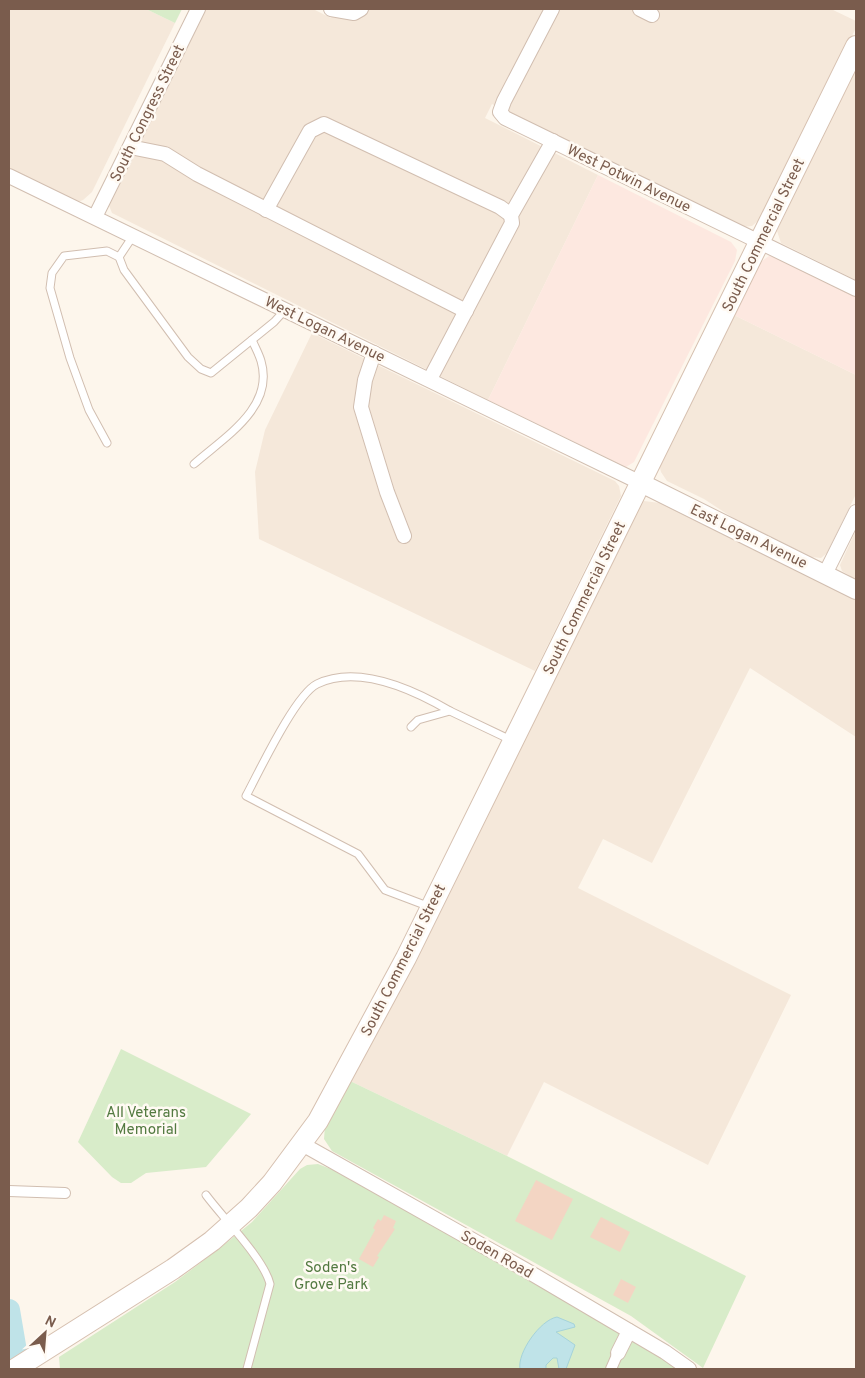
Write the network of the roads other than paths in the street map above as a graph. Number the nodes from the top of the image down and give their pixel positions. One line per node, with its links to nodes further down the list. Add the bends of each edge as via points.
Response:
1 (198, 9): 7 (street, South Congress Street)
2 (331, 9): 3 (street, via 354,13)
3 (361, 9)
4 (552, 9): 6 (street, West Potwin Avenue, via 500,112 505,118)
5 (856, 46): 13 (main road, South Commercial Street)
6 (553, 141): 10 (street); 13 (street, West Potwin Avenue)
7 (130, 147): 9 (street, via 165,154); 11 (street, South Congress Street)
8 (9, 176): 11 (street, West Logan Avenue)
9 (266, 210): 10 (street, via 310,131 324,124); 17 (street)
10 (511, 215): 17 (street, via 512,223)
11 (95, 217): 12 (street, West Logan Avenue)
12 (133, 236): 14 (lane); 16 (street, West Logan Avenue)
13 (760, 241): 15 (street, West Potwin Avenue); 23 (main road, South Commercial Street)
14 (119, 257): 18 (lane, via 124,270 188,357 201,369 211,373); 21 (lane, via 107,252 64,256 52,273 50,288 89,410)
15 (856, 289)
16 (285, 309): 18 (lane); 19 (street, West Logan Avenue)
17 (466, 311): 20 (street)
18 (252, 340): 22 (lane, via 262,363 258,403 249,416)
19 (374, 353): 20 (street, West Logan Avenue); 25 (street, via 361,407)
20 (430, 379): 23 (street, West Logan Avenue)
21 (107, 443)
22 (194, 464)
23 (641, 483): 26 (street, East Logan Avenue); 30 (main road, South Commercial Street)
24 (856, 512): 26 (street)
25 (404, 536)
26 (825, 574): 27 (street, East Logan Avenue)
27 (856, 590)
28 (450, 711): 29 (lane, via 418,720); 30 (lane); 31 (lane, via 421,694 390,684 344,676 315,684 288,716 246,796 358,854 385,890)
29 (411, 727)
30 (513, 742): 31 (main road, South Commercial Street)
31 (431, 907): 32 (main road, South Commercial Street, via 318,1121)
32 (302, 1144): 36 (main road, South Commercial Street, via 272,1183); 37 (street, Soden Road)
33 (9, 1192): 34 (street)
34 (65, 1193)
35 (206, 1196): 36 (lane)
36 (230, 1226): 39 (main road, South Commercial Street, via 191,1257); 40 (lane, via 268,1276 270,1284)
37 (629, 1331): 38 (street); 42 (street, Soden Road)
38 (618, 1353): 41 (street)
39 (15, 1369)
40 (247, 1369)
41 (610, 1369)
42 (689, 1369)

